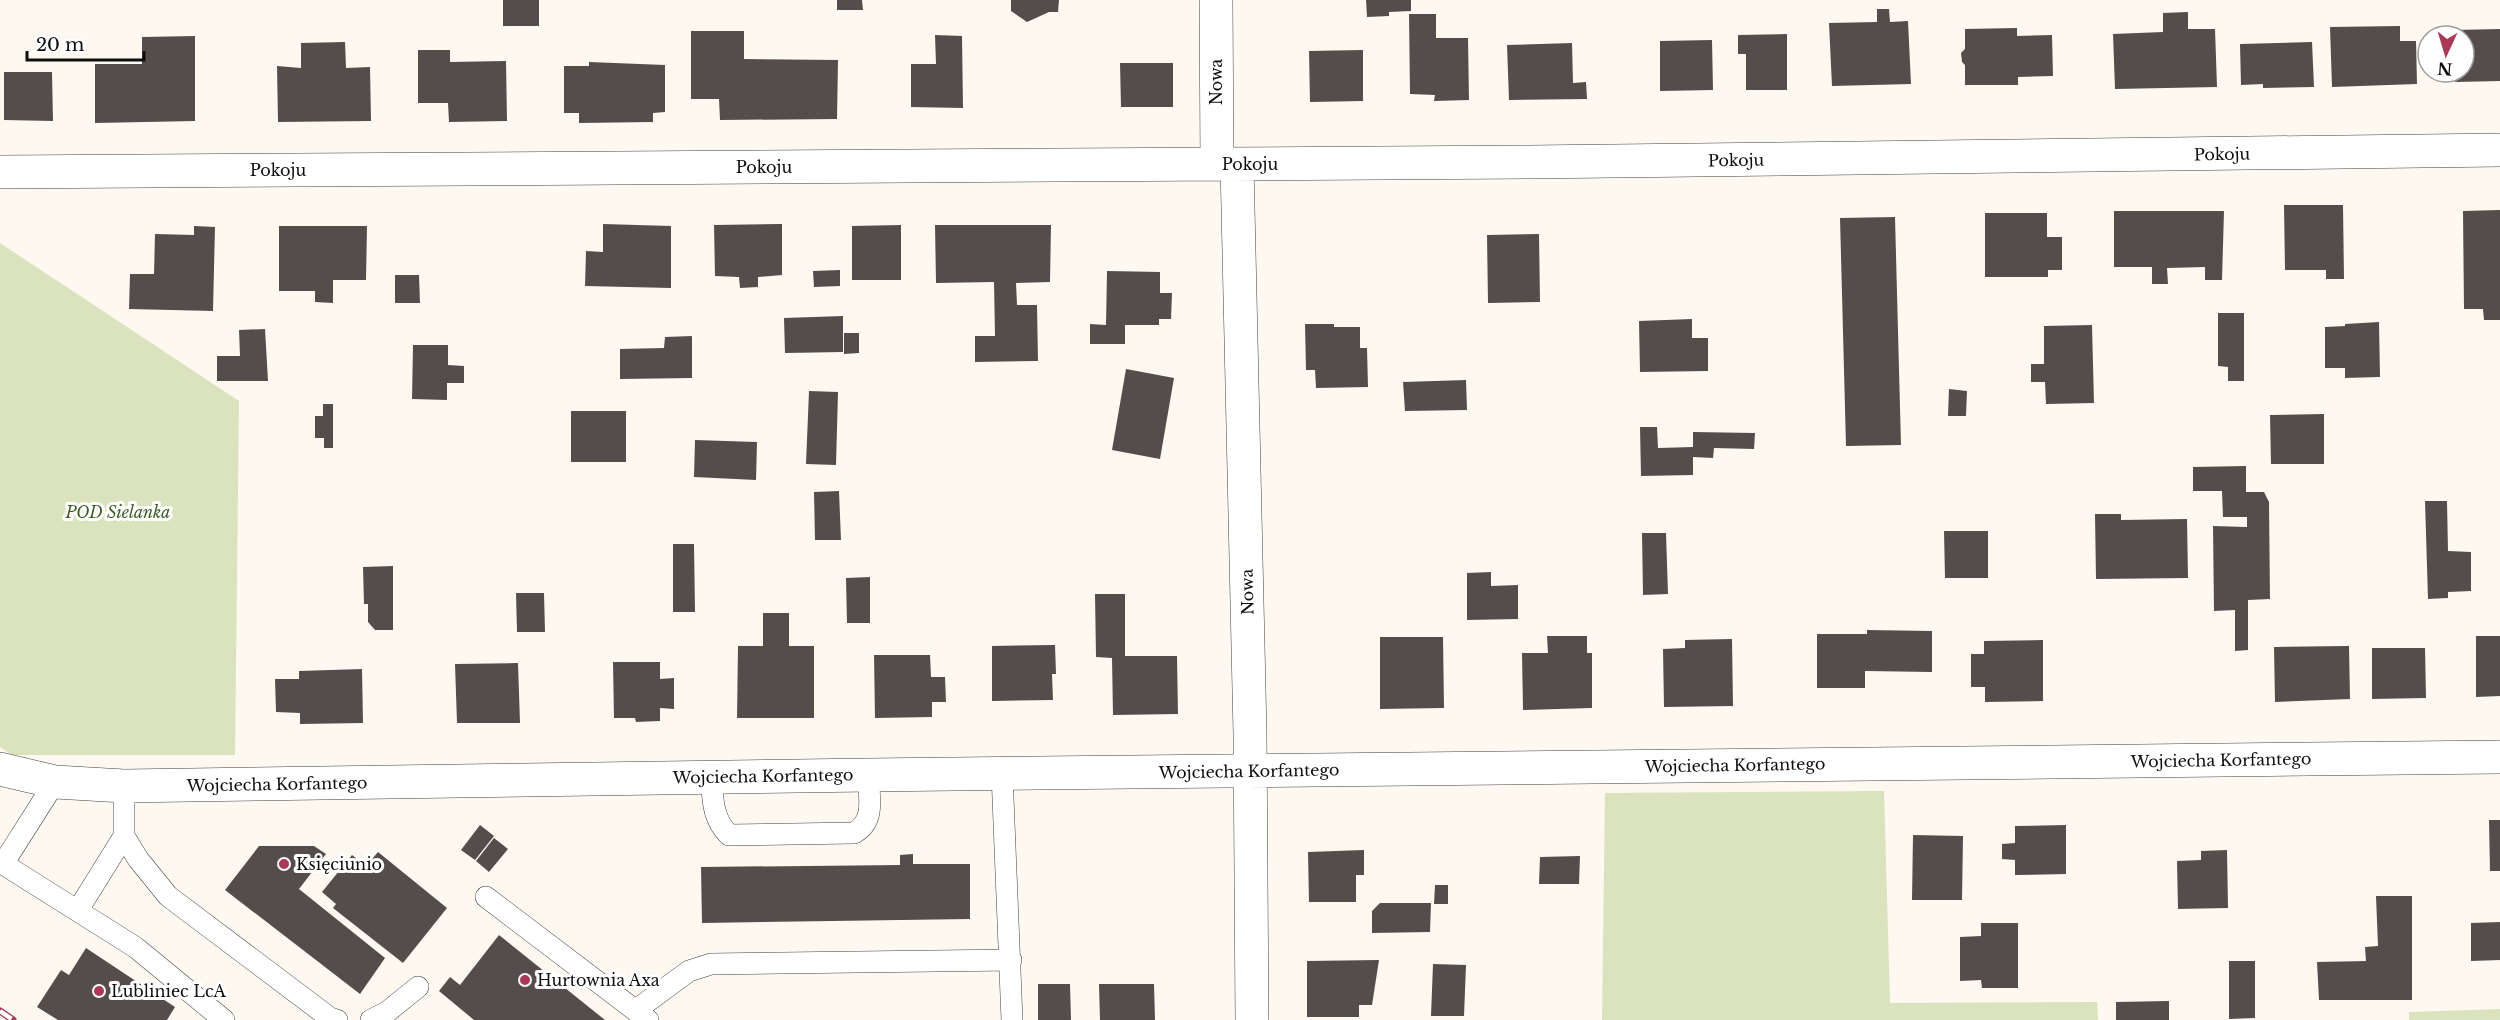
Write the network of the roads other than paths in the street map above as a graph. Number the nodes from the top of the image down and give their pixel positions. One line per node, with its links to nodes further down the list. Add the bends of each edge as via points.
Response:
1 (1216, 0): 3 (street, Nowa)
2 (2500, 150): 3 (street, Pokoju)
3 (1227, 164): 4 (street, Pokoju); 7 (street, Nowa)
4 (0, 172)
5 (2500, 757): 7 (street, Wojciecha Korfantego)
6 (0, 769): 11 (street, Wojciecha Korfantego)
7 (1250, 772): 8 (street, Wojciecha Korfantego); 24 (street, Nowa)
8 (1002, 773): 9 (street, Wojciecha Korfantego); 17 (lane)
9 (868, 775): 10 (street, Wojciecha Korfantego); 10 (lane, via 870,817 864,828 854,834 729,835 714,813)
10 (711, 777): 12 (street, Wojciecha Korfantego)
11 (55, 782): 12 (street, Wojciecha Korfantego); 14 (lane)
12 (124, 786): 13 (lane)
13 (124, 836): 16 (lane); 21 (lane, via 168,896)
14 (2, 863): 16 (lane)
15 (486, 897): 19 (lane)
16 (78, 910): 20 (lane, via 135,947)
17 (1011, 960): 19 (lane, via 711,964 689,970); 23 (lane)
18 (418, 987): 22 (lane)
19 (642, 1015)
20 (224, 1020)
21 (337, 1020)
22 (371, 1020)
23 (1012, 1020)
24 (1252, 1020)

